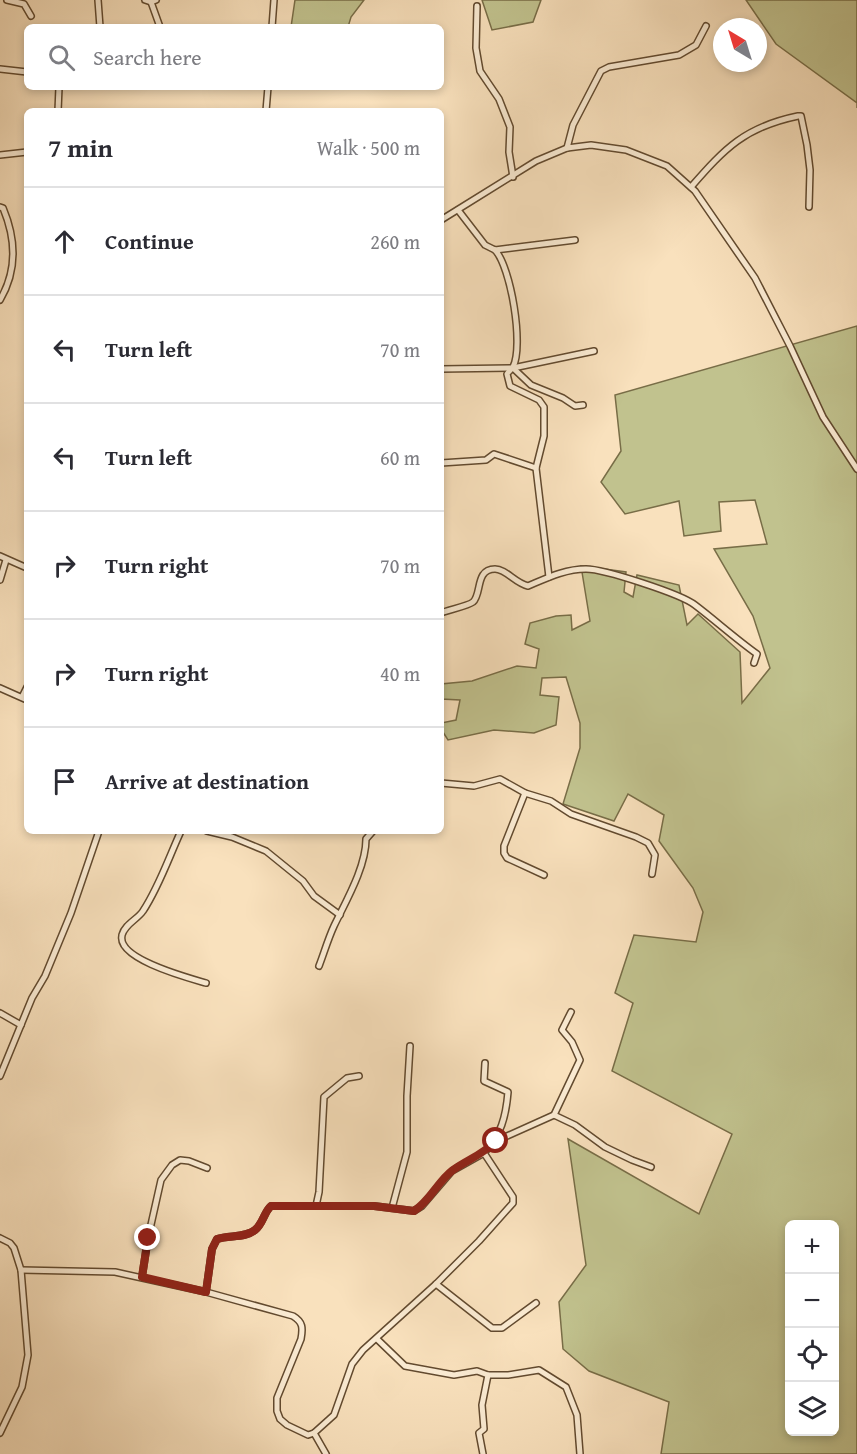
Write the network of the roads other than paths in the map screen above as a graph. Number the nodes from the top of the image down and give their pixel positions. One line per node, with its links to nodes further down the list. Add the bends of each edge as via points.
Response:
1 (7, 0): 6 (street, via 24,4)
2 (98, 0): 7 (street)
3 (274, 0): 9 (street)
4 (151, 1): 8 (street)
5 (477, 6): 20 (street, via 480,71 499,99 510,127)
6 (31, 16)
7 (100, 24)
8 (159, 24)
9 (272, 24)
10 (706, 26): 17 (street, via 696,45 679,55 609,66 601,71 573,125)
11 (0, 69): 12 (street)
12 (24, 72)
13 (59, 90): 15 (street)
14 (268, 90): 16 (street)
15 (58, 108)
16 (266, 108)
17 (567, 148): 20 (street, via 536,161); 21 (street, via 626,150 667,166)
18 (24, 152): 19 (street)
19 (0, 155)
20 (513, 177): 24 (street)
21 (692, 187): 23 (street, via 739,139 757,128 798,116 807,145); 35 (street, via 755,278 823,417)
22 (0, 207): 28 (street, via 6,216 14,252 12,270)
23 (809, 207)
24 (458, 210): 25 (street); 27 (street, via 485,245)
25 (444, 218)
26 (575, 240): 27 (street)
27 (495, 250): 30 (street, via 510,285 518,339)
28 (0, 300)
29 (594, 351): 30 (street)
30 (513, 368): 31 (street); 32 (street, via 531,385 575,406); 34 (street, via 507,374 510,386 544,406 544,436)
31 (444, 369)
32 (583, 405)
33 (444, 463): 34 (street, via 486,460 494,454)
34 (536, 468): 39 (street)
35 (857, 469)
36 (0, 556): 37 (street)
37 (6, 560): 38 (street); 40 (street)
38 (24, 567)
39 (549, 577): 41 (street, via 528,586 514,581 506,572 490,570 483,575 471,604); 42 (street, via 588,568 641,582 693,603 757,654)
40 (0, 580)
41 (444, 612)
42 (754, 663)
43 (0, 688): 44 (street)
44 (24, 699)
45 (444, 783): 46 (street, via 474,786 500,779)
46 (525, 793): 51 (street, via 648,843 655,855); 52 (street, via 504,853)
47 (98, 834): 58 (street, via 71,913)
48 (180, 834): 55 (street, via 142,913 126,927 123,944 134,955 156,966)
49 (220, 834): 53 (street, via 266,851)
50 (370, 834): 53 (street, via 351,895)
51 (652, 874)
52 (544, 875)
53 (340, 915): 54 (street)
54 (319, 966)
55 (206, 984)
56 (571, 1012): 63 (street, via 562,1030 580,1060)
57 (0, 1013): 58 (street)
58 (21, 1024): 61 (street)
59 (410, 1046): 69 (street, via 407,1152)
60 (486, 1063): 64 (street, via 484,1081 508,1092 505,1119)
61 (0, 1076)
62 (359, 1076): 68 (street, via 347,1078 324,1097)
63 (554, 1115): 64 (street); 66 (street, via 605,1147)
64 (496, 1141): 65 (street)
65 (484, 1153): 69 (street, via 452,1171 414,1211); 73 (street, via 513,1197 513,1203)
66 (651, 1167)
67 (207, 1168): 72 (street, via 180,1160 161,1180)
68 (316, 1206): 69 (street); 74 (street, via 271,1206 258,1228 250,1233 217,1239)
69 (392, 1208)
70 (0, 1238): 71 (street, via 14,1248)
71 (21, 1270): 72 (street, via 115,1272); 78 (street, via 28,1355 22,1387)
72 (142, 1277): 74 (street)
73 (436, 1284): 75 (street, via 492,1328 502,1328); 76 (street)
74 (206, 1292): 79 (street, via 299,1320 303,1328 301,1339 277,1398 277,1411 280,1419 299,1432)
75 (536, 1303)
76 (376, 1339): 77 (street, via 405,1366 454,1375 477,1371); 79 (street, via 352,1364 334,1415)
77 (488, 1375): 81 (street, via 482,1405 484,1429 479,1433); 82 (street, via 539,1370 566,1388 577,1415)
78 (0, 1433)
79 (314, 1433): 80 (street)
80 (326, 1454)
81 (483, 1454)
82 (580, 1454)

